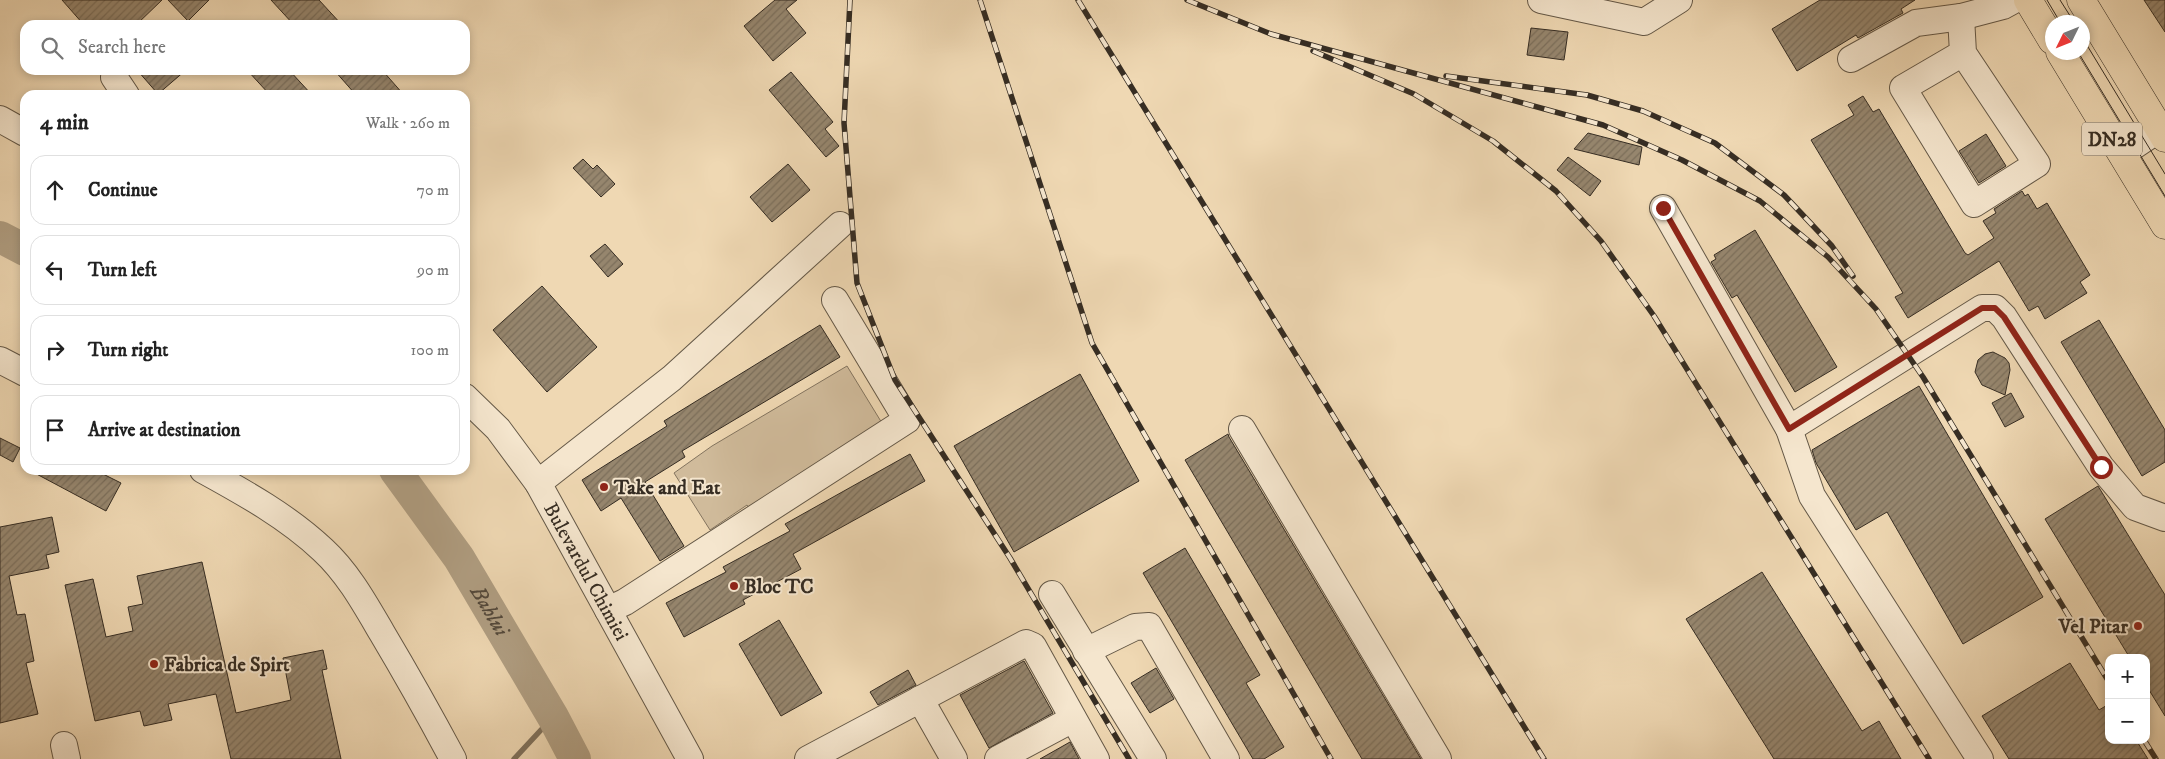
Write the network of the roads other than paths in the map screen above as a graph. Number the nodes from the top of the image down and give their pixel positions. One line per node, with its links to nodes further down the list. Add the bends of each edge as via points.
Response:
1 (1541, 0): 2 (street, via 1644,22)
2 (1679, 0)
3 (2014, 0): 6 (street)
4 (2028, 0): 7 (main road)
5 (2081, 0): 13 (main road, DN28)
6 (1961, 17): 8 (street); 9 (street, via 1916,23)
7 (2045, 28)
8 (1963, 53): 8 (street, via 2037,164 1974,204 1903,88)
9 (1851, 59)
10 (2065, 60): 14 (main road, DN28)
11 (0, 119): 12 (street)
12 (20, 130)
13 (2163, 130): 14 (street)
14 (2122, 154): 17 (main road, DN28)
15 (1663, 208): 21 (street)
16 (840, 224): 23 (street, via 672,378)
17 (2165, 225)
18 (835, 300): 26 (street, via 907,420)
19 (470, 402): 23 (street, Bulevardul Chimiei, via 498,429)
20 (1242, 429): 38 (street)
21 (1789, 429): 24 (street, via 1982,308 1995,308 2101,467 2135,507); 39 (street, via 1812,496)
22 (212, 475): 30 (street, via 296,527 324,551 354,586 420,696)
23 (538, 482): 26 (street, Bulevardul Chimiei)
24 (2165, 518)
25 (1052, 594): 27 (street)
26 (608, 610): 31 (street, Bulevardul Chimiei)
27 (1086, 651): 36 (street); 37 (street, via 1135,627 1149,626)
28 (920, 699): 29 (street, via 1026,643 1032,646); 32 (street); 33 (street)
29 (1073, 719): 34 (street); 35 (street)
30 (453, 759)
31 (690, 759)
32 (808, 759)
33 (954, 759)
34 (998, 759)
35 (1096, 759)
36 (1153, 759)
37 (1226, 759)
38 (1438, 759)
39 (1980, 759)

